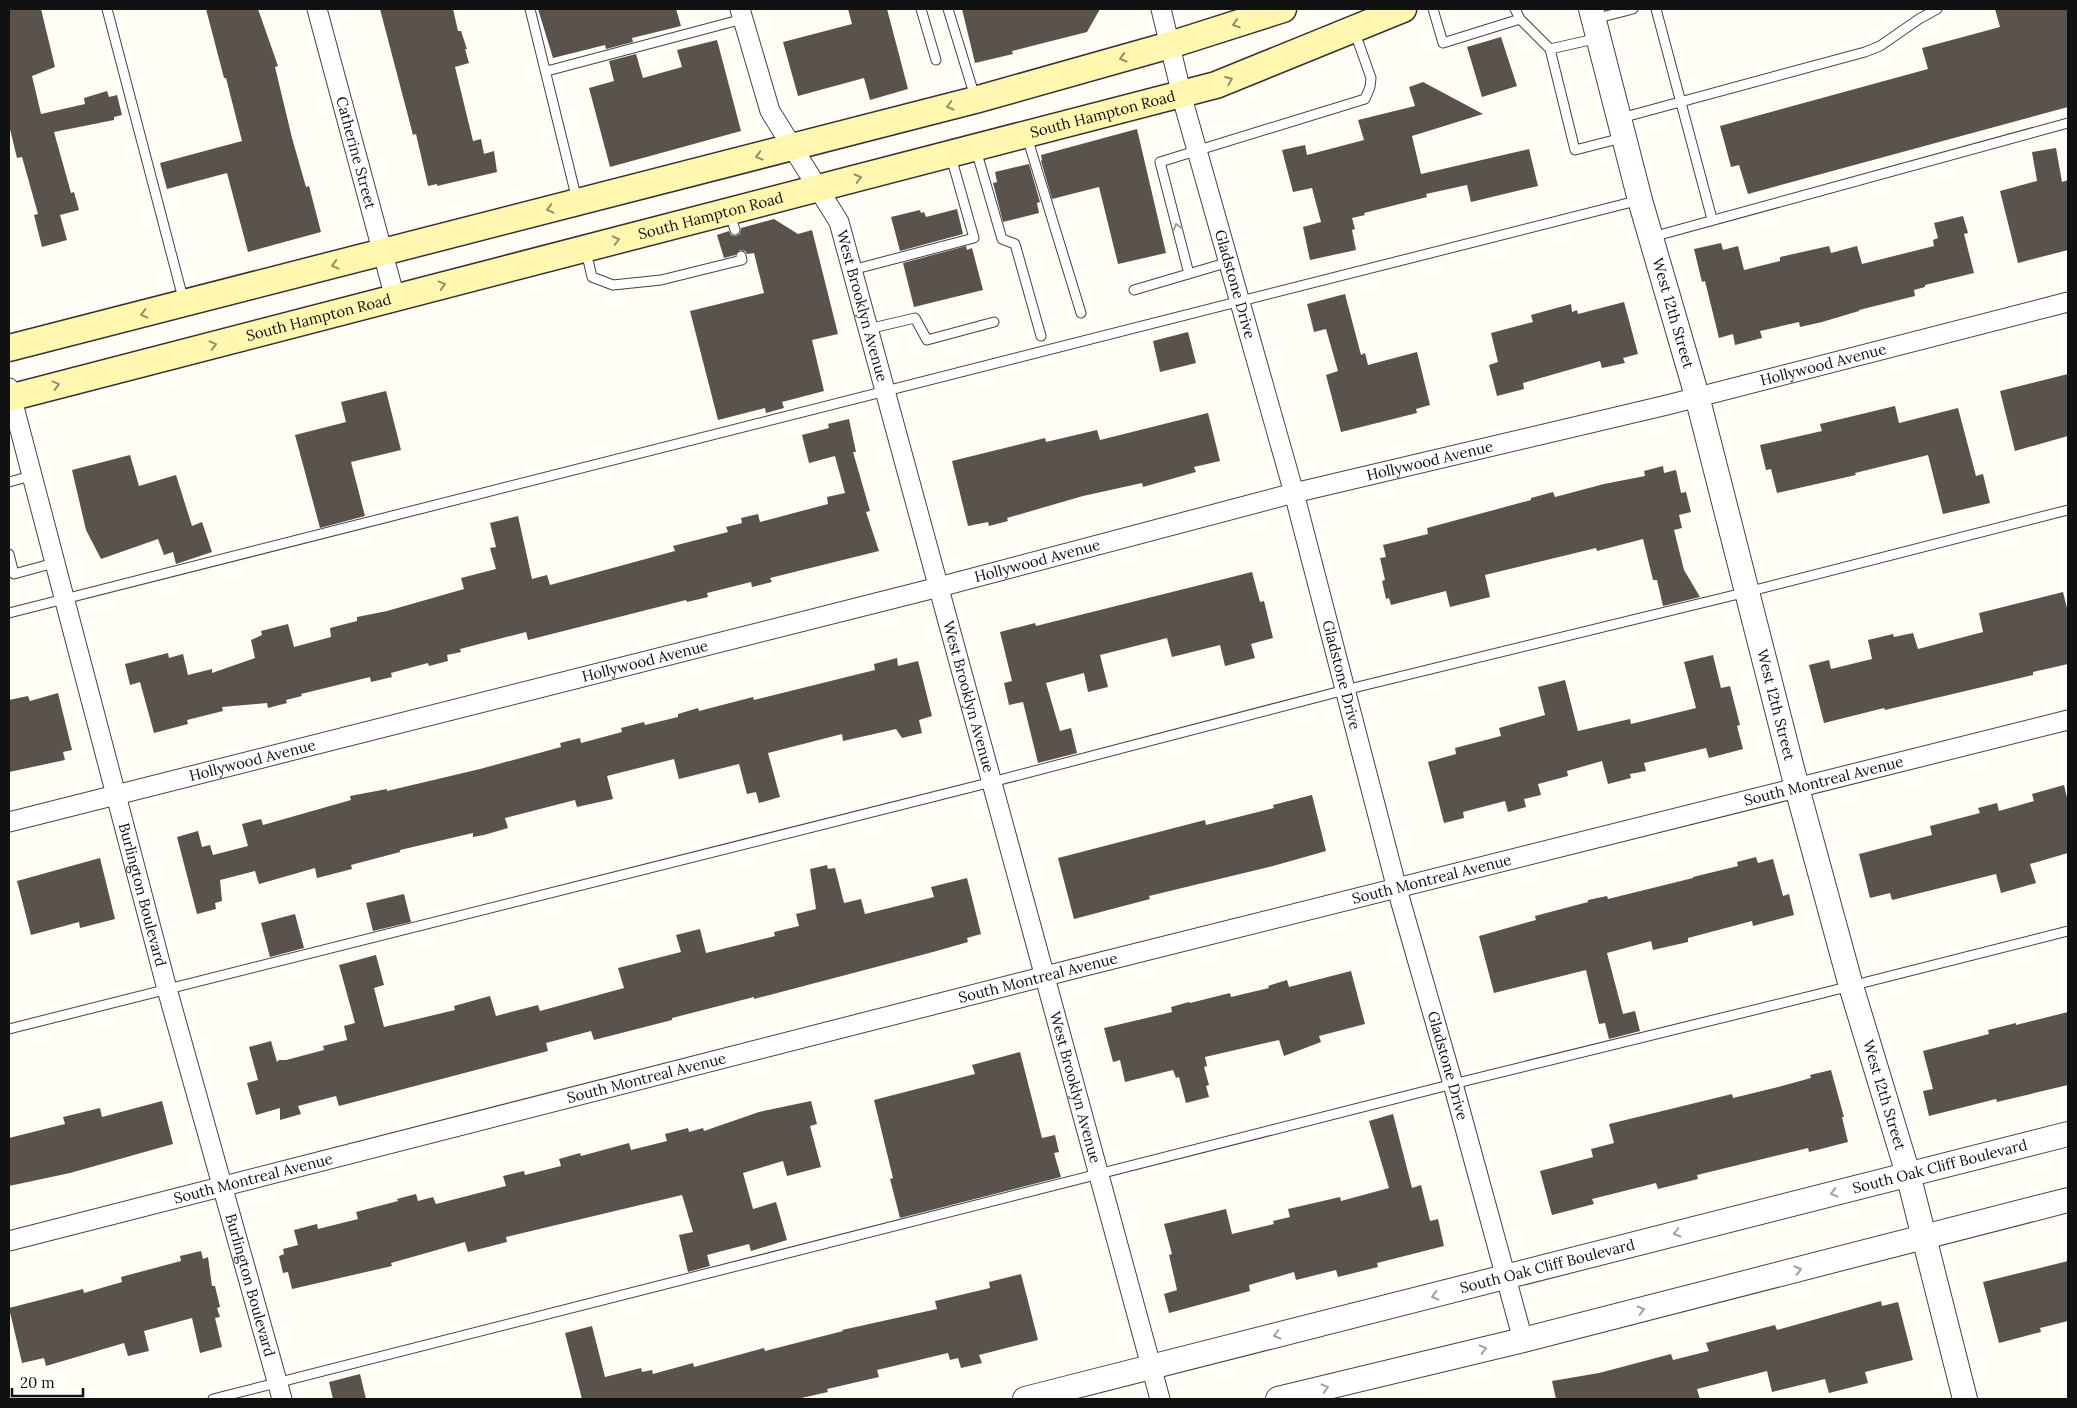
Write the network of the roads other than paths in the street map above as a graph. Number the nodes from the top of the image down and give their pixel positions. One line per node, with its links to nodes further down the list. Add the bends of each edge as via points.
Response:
1 (107, 9): 47 (lane)
2 (317, 9): 38 (street, Catherine Street)
3 (530, 9): 21 (lane)
4 (921, 9): 20 (lane)
5 (948, 9): 23 (lane)
6 (1161, 9): 18 (street, Gladstone Drive)
7 (1283, 9): 18 (main road, one-way to 18)
8 (1403, 9): 17 (main road, South Hampton Road)
9 (1433, 9): 15 (lane, via 1443,43)
10 (1515, 9): 15 (lane)
11 (1633, 9): 16 (lane)
12 (1656, 9): 24 (lane)
13 (1937, 9): 24 (lane, via 1880,46 1865,52)
14 (742, 14): 21 (lane); 28 (street, West Brooklyn Avenue, via 770,111)
15 (1520, 19): 19 (lane)
16 (1595, 22): 19 (lane); 26 (street, West 12th Street)
17 (1353, 28): 22 (main road, South Hampton Road, one-way to 17, via 1216,85); 30 (lane, via 1370,78 1365,99)
18 (1170, 45): 22 (street, Gladstone Drive); 23 (main road, one-way to 23)
19 (1550, 49): 26 (lane, via 1575,150)
20 (936, 60)
21 (547, 71): 34 (lane)
22 (1182, 94): 27 (main road, South Hampton Road); 30 (street, Gladstone Drive)
23 (975, 100): 28 (main road, one-way to 28)
24 (1681, 102): 26 (lane); 35 (lane)
25 (2068, 123): 35 (lane)
26 (1622, 128): 33 (street, West 12th Street)
27 (1026, 134): 29 (main road, South Hampton Road); 48 (lane)
28 (792, 147): 32 (street, West Brooklyn Avenue); 34 (main road, one-way to 34)
29 (975, 147): 31 (main road, South Hampton Road); 51 (lane, via 1002,239 1015,244)
30 (1199, 151): 40 (street, Gladstone Drive); 42 (lane, one-way to 30, via 1160,162)
31 (950, 154): 32 (main road, South Hampton Road, one-way to 31); 41 (lane, via 974,238)
32 (818, 188): 37 (main road, South Hampton Road, one-way to 32, via 732,220); 41 (street, West Brooklyn Avenue, via 838,222)
33 (1640, 200): 36 (street, West 12th Street); 45 (lane)
34 (578, 202): 38 (main road, one-way to 38)
35 (1712, 220): 36 (lane)
36 (1652, 237): 55 (street, West 12th Street)
37 (585, 248): 39 (lane, via 592,277 613,285 661,280 742,260); 44 (main road, South Hampton Road, one-way to 37)
38 (382, 252): 44 (street, Catherine Street); 47 (main road, one-way to 47)
39 (741, 256)
40 (1229, 262): 42 (lane); 45 (street, Gladstone Drive)
41 (852, 270): 50 (street, West Brooklyn Avenue)
42 (1189, 274): 43 (lane)
43 (1134, 290)
44 (395, 298): 54 (main road, South Hampton Road, one-way to 44)
45 (1240, 302): 53 (lane); 58 (street, Gladstone Drive)
46 (2068, 302): 55 (street, Hollywood Avenue)
47 (184, 304): 52 (main road, one-way to 52)
48 (1081, 313)
49 (994, 322): 50 (lane, via 927,340 915,318)
50 (868, 329): 53 (street, West Brooklyn Avenue)
51 (1041, 336)
52 (9, 348)
53 (885, 392): 62 (street, West Brooklyn Avenue); 64 (lane)
54 (10, 394): 56 (street, Burlington Boulevard)
55 (1697, 396): 58 (street, Hollywood Avenue); 63 (street, West 12th Street)
56 (32, 476): 57 (lane); 61 (street, Burlington Boulevard)
57 (9, 482)
58 (1294, 493): 62 (street, Hollywood Avenue); 66 (street, Gladstone Drive)
59 (2068, 510): 63 (lane)
60 (9, 554): 61 (lane, via 14,574)
61 (54, 564): 64 (street, Burlington Boulevard)
62 (939, 587): 68 (street, West Brooklyn Avenue); 70 (street, Hollywood Avenue)
63 (1747, 592): 66 (lane); 69 (street, West 12th Street)
64 (64, 599): 65 (lane); 70 (street, Burlington Boulevard)
65 (9, 613)
66 (1345, 690): 68 (lane); 72 (street, Gladstone Drive)
67 (2068, 720): 69 (street, South Montreal Avenue)
68 (992, 782): 74 (street, West Brooklyn Avenue); 76 (lane)
69 (1797, 788): 72 (street, South Montreal Avenue); 75 (street, West 12th Street)
70 (117, 794): 71 (street, Hollywood Avenue); 76 (street, Burlington Boulevard)
71 (9, 822)
72 (1396, 889): 74 (street, South Montreal Avenue); 78 (street, Gladstone Drive)
73 (2068, 931): 75 (lane)
74 (1046, 977): 80 (street, West Brooklyn Avenue); 82 (street, South Montreal Avenue)
75 (1851, 986): 78 (lane); 81 (street, West 12th Street)
76 (167, 989): 77 (lane); 82 (street, Burlington Boulevard)
77 (9, 1029)
78 (1453, 1084): 80 (lane); 86 (street, Gladstone Drive)
79 (2068, 1134): 81 (street, South Oak Cliff Boulevard)
80 (1098, 1174): 88 (street, West Brooklyn Avenue); 89 (lane)
81 (1908, 1174): 84 (street, West 12th Street); 86 (street, South Oak Cliff Boulevard, one-way to 86)
82 (222, 1187): 85 (street, South Montreal Avenue); 89 (street, Burlington Boulevard)
83 (2068, 1200): 84 (street)
84 (1924, 1238): 87 (street, one-way to 84); 94 (street, West 12th Street)
85 (9, 1241)
86 (1505, 1278): 87 (street, Gladstone Drive); 88 (street, South Oak Cliff Boulevard, one-way to 88)
87 (1523, 1340): 93 (street, one-way to 87)
88 (1152, 1367): 91 (street, South Oak Cliff Boulevard); 92 (street, West Brooklyn Avenue)
89 (280, 1391): 90 (lane)
90 (213, 1399)
91 (1025, 1399)
92 (1160, 1399)
93 (1278, 1399)
94 (1966, 1399)

